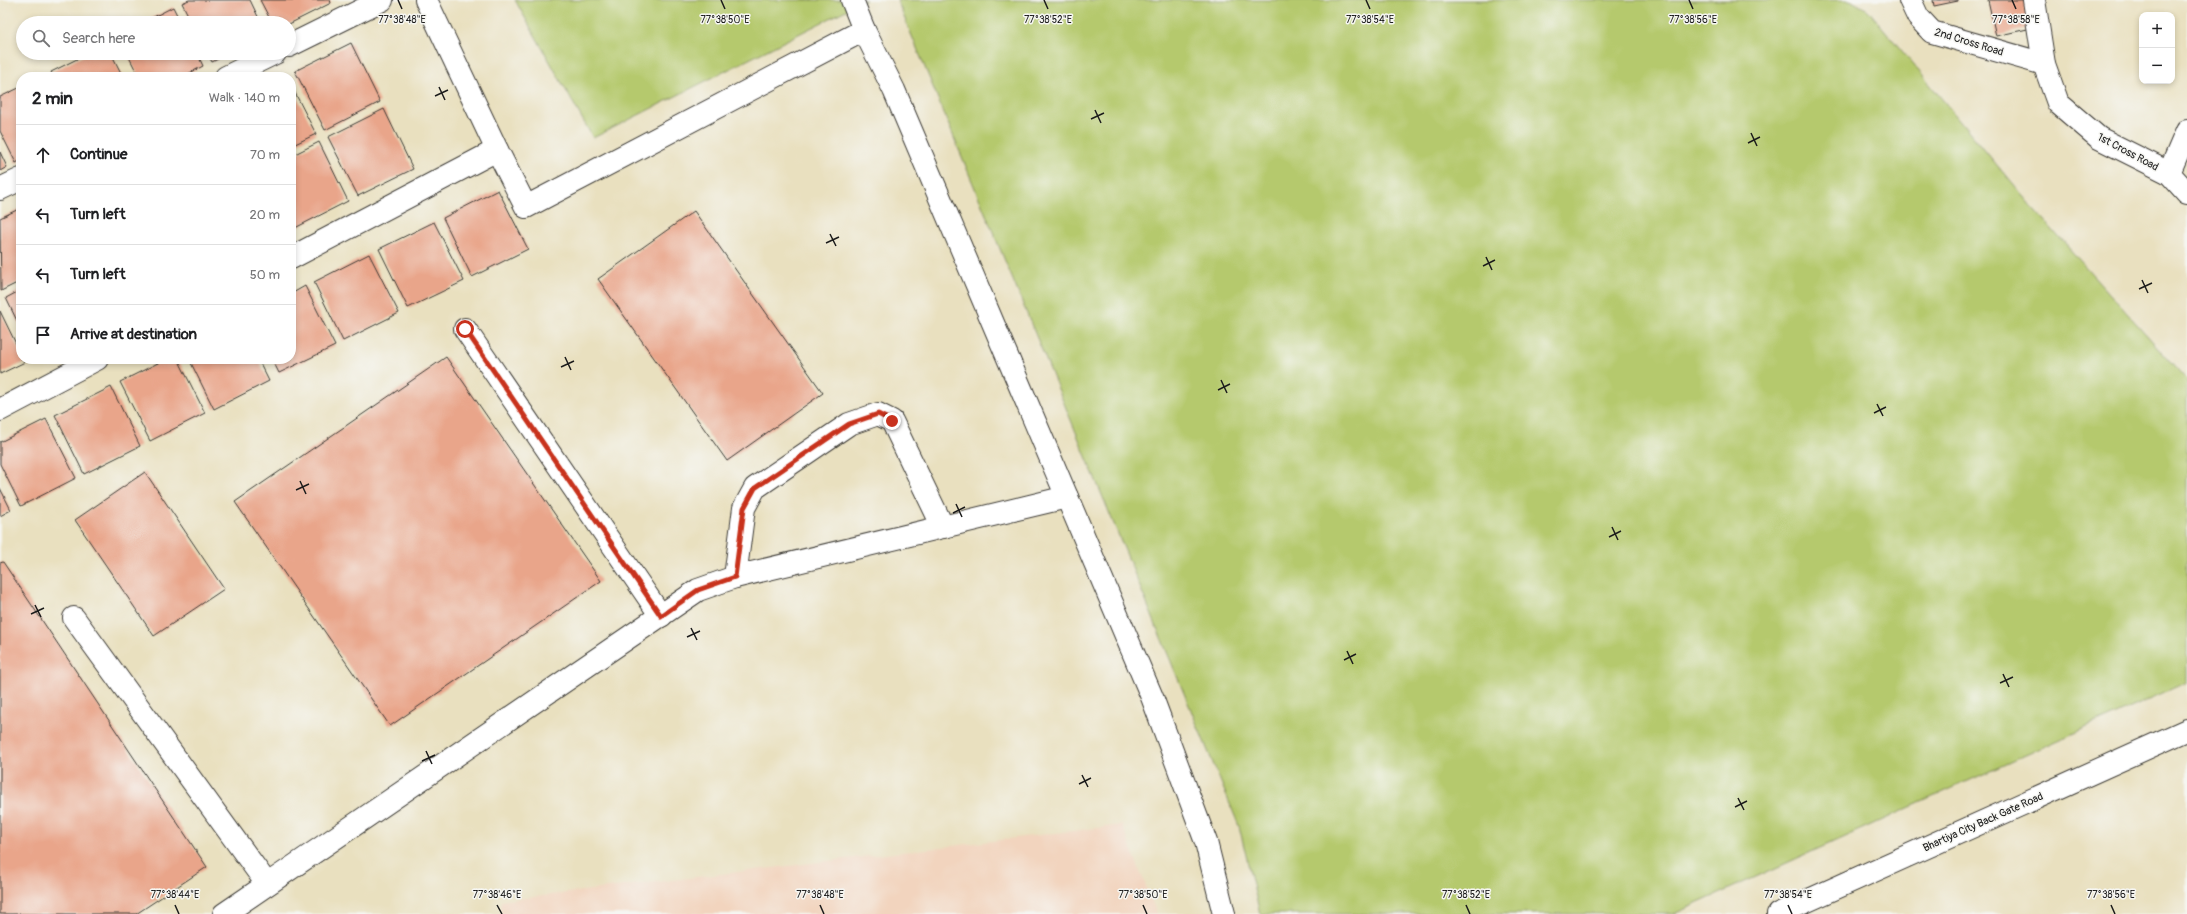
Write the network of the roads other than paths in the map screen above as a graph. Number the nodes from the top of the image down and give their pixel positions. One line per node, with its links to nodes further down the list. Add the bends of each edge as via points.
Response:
1 (382, 0): 7 (street)
2 (426, 0): 12 (street)
3 (852, 0): 6 (street)
4 (1910, 0): 9 (street, 2nd Cross Road, via 1918,17 1932,32)
5 (2034, 0): 9 (street, 1st Cross Road)
6 (864, 30): 12 (street, via 526,207); 21 (street, via 894,90)
7 (296, 43)
8 (261, 60): 10 (street)
9 (2044, 64): 13 (street, 1st Cross Road, via 2058,103 2099,138)
10 (236, 72)
11 (2187, 131): 13 (street)
12 (497, 150): 17 (street)
13 (2168, 172): 16 (street, 1st Cross Road)
14 (16, 181): 15 (street)
15 (0, 189)
16 (2187, 193)
17 (296, 255)
18 (465, 329): 24 (street)
19 (87, 364): 20 (street)
20 (0, 410)
21 (1067, 497): 22 (street); 29 (street, via 1152,697 1206,842)
22 (943, 527): 23 (street); 23 (street, via 892,421 878,414 849,424 755,488 744,508)
23 (735, 577): 24 (street, via 698,590)
24 (661, 616): 27 (street)
25 (74, 618): 27 (street)
26 (2187, 730): 30 (street, Bhartiya City Back Gate Road)
27 (268, 884): 28 (street)
28 (224, 914)
29 (1224, 914)
30 (1778, 914)

